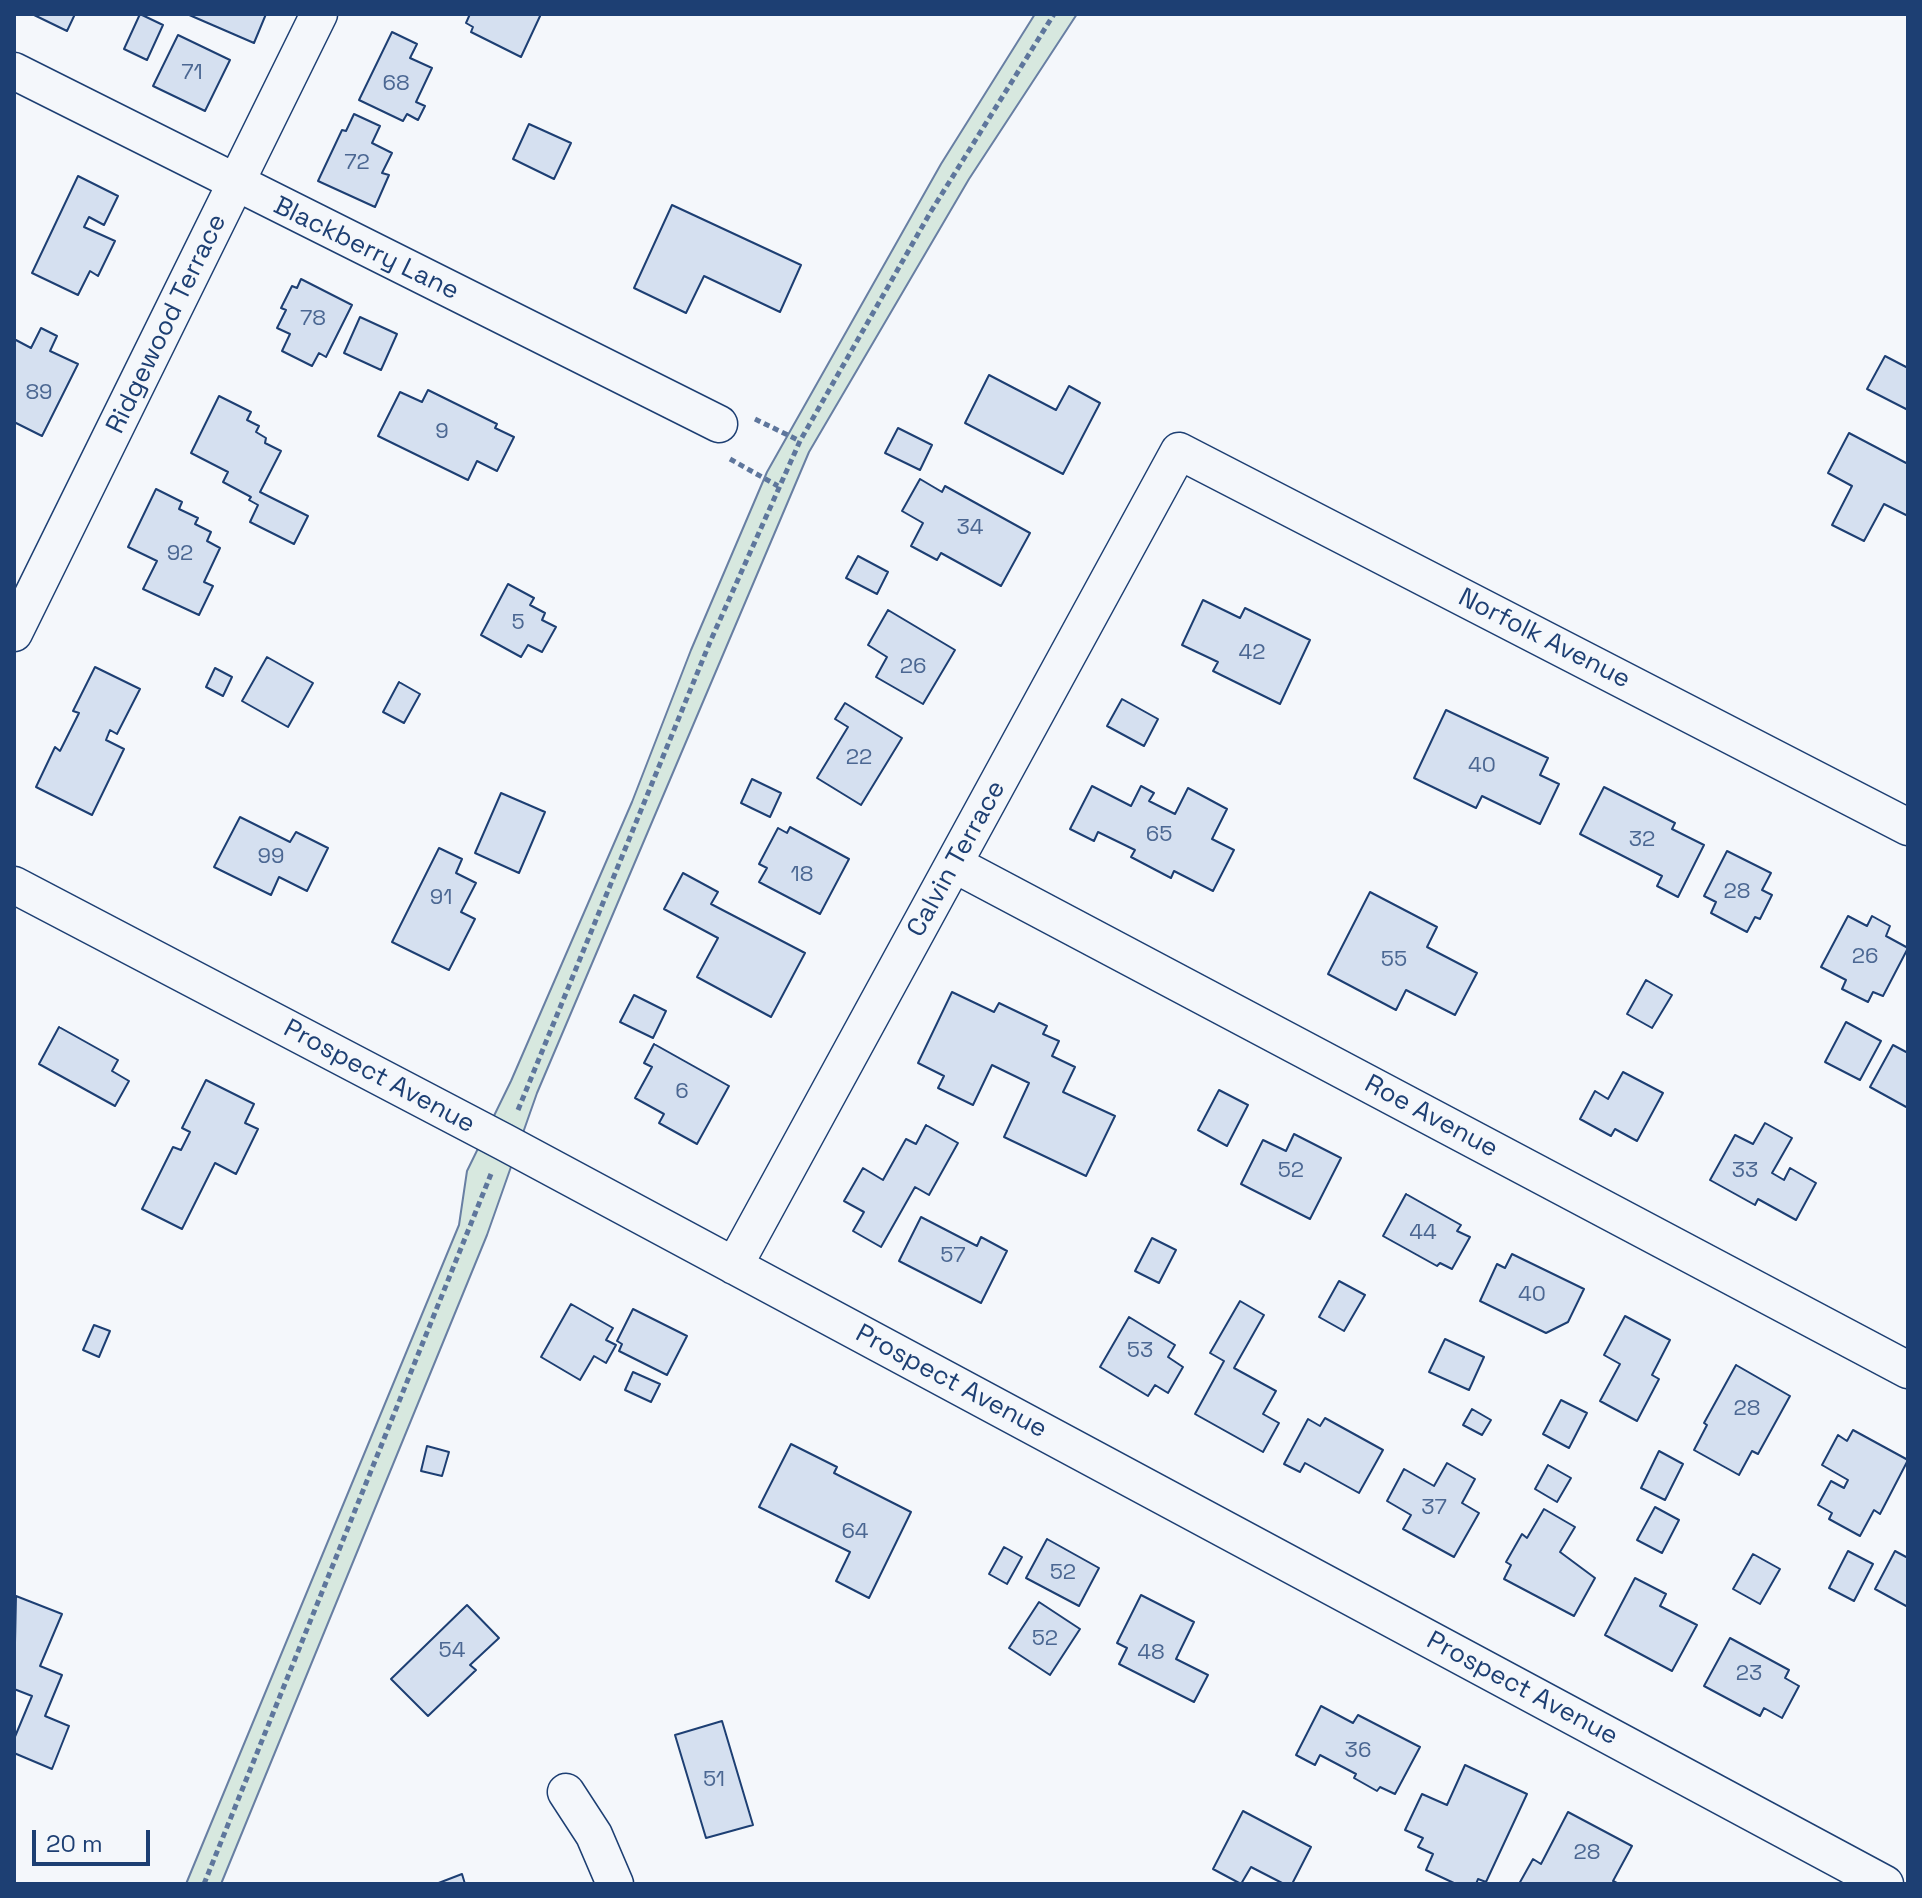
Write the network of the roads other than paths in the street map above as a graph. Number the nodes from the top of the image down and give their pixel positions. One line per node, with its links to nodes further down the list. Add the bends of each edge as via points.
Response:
1 (319, 14): 3 (street, Ridgewood Terrace)
2 (14, 71): 3 (street, Blackberry Lane)
3 (235, 185): 4 (street, Blackberry Lane); 6 (street, Ridgewood Terrace)
4 (719, 424)
5 (1179, 451): 7 (street, Norfolk Avenue); 8 (street, Calvin Terrace)
6 (14, 633)
7 (1908, 827)
8 (954, 864): 10 (street, Calvin Terrace); 11 (street, Roe Avenue)
9 (14, 885): 10 (street, Prospect Avenue)
10 (734, 1266): 14 (street, Prospect Avenue)
11 (1908, 1370)
12 (566, 1792): 13 (street, via 594,1835)
13 (615, 1884)
14 (1885, 1884)

